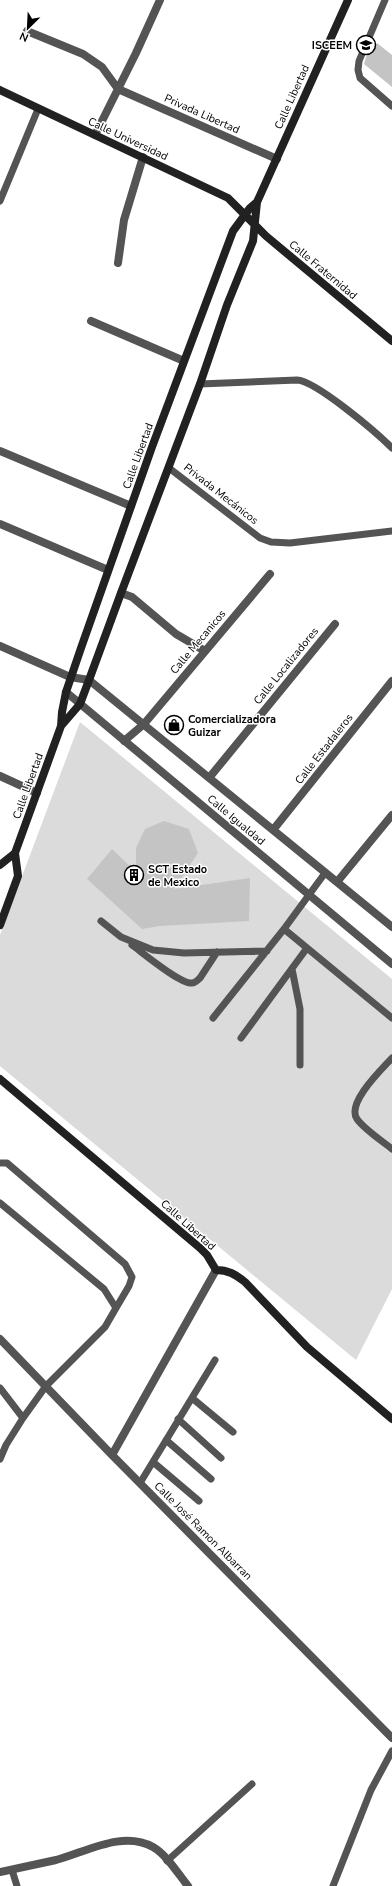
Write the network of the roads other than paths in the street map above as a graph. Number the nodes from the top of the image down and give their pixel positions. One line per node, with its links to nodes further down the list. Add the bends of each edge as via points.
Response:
1 (160, 0): 5 (street)
2 (348, 0): 11 (main road, Calle Libertad)
3 (385, 0): 7 (lane, via 359,61 358,70 360,78)
4 (27, 32): 5 (street, via 83,54 102,67)
5 (118, 89): 9 (street); 11 (street, Privada Libertad)
6 (0, 90): 8 (main road, Calle Universidad)
7 (392, 106)
8 (38, 108): 9 (main road, Calle Universidad); 12 (lane)
9 (95, 135): 10 (main road, Calle Universidad)
10 (143, 158): 14 (main road, Calle Universidad, via 228,198); 16 (street, via 124,220)
11 (277, 159): 13 (main road, Calle Libertad)
12 (0, 201)
13 (257, 202): 14 (main road, Calle Libertad); 15 (main road, Calle Libertad)
14 (244, 213): 15 (main road, Calle Fraternidad); 19 (main road, Calle Libertad, via 233,231)
15 (256, 226): 18 (main road, Calle Fraternidad); 20 (main road, Calle Libertad, via 253,241 227,305)
16 (118, 263)
17 (91, 321): 19 (street)
18 (392, 341)
19 (184, 362): 24 (main road, Calle Libertad)
20 (200, 384): 21 (lane, via 297,380 307,382 322,390); 23 (main road, Calle Libertad)
21 (392, 448)
22 (0, 451): 24 (street)
23 (169, 468): 26 (lane, Privada Mecánicos, via 260,538 271,542 290,543); 29 (main road, Calle Libertad)
24 (131, 506): 27 (main road, Calle Libertad)
25 (0, 524): 27 (street)
26 (392, 531)
27 (108, 570): 33 (main road, Calle Libertad)
28 (270, 574): 32 (street, Calle Mecanicos)
29 (121, 593): 32 (street, via 132,597 176,634); 34 (main road, Calle Libertad)
30 (335, 624): 42 (street, Calle Localizadores)
31 (0, 646): 33 (street, Calle Igualdad)
32 (205, 651): 38 (street, Calle Mecanicos)
33 (70, 677): 34 (street, Calle Igualdad); 36 (main road, Calle Libertad)
34 (89, 680): 37 (main road, Calle Libertad); 38 (street, Calle Igualdad)
35 (392, 681): 45 (street, Calle Estadaleros)
36 (66, 692): 37 (street, Calle Igualdad); 39 (main road, Calle Libertad)
37 (80, 704): 39 (main road, Calle Libertad); 40 (street, Calle Igualdad)
38 (144, 724): 40 (street, Calle Mecanicos); 42 (street, Calle Igualdad)
39 (61, 726): 43 (main road, Calle Libertad)
40 (124, 741): 50 (street, Calle Igualdad)
41 (0, 776): 43 (street)
42 (209, 778): 45 (street, Calle Igualdad)
43 (37, 793): 46 (main road, Calle Libertad)
44 (392, 815): 49 (street)
45 (274, 830): 48 (street, Calle Igualdad)
46 (15, 853): 47 (main road); 52 (main road, Calle Libertad, via 18,876)
47 (0, 865)
48 (325, 873): 49 (street, Calle Igualdad); 50 (lane)
49 (336, 882): 53 (street, Calle Igualdad)
50 (309, 895): 54 (lane); 59 (street, Calle Igualdad)
51 (100, 921): 55 (lane)
52 (0, 925)
53 (392, 927)
54 (284, 929): 56 (lane); 57 (lane)
55 (121, 937): 58 (lane, via 153,950 184,953); 58 (lane, via 179,979 190,983 200,978)
56 (307, 948): 60 (lane); 62 (lane)
57 (267, 951): 58 (lane); 61 (lane)
58 (217, 952)
59 (392, 964)
60 (292, 969): 63 (lane); 65 (lane, via 300,1009)
61 (213, 1018)
62 (392, 1018)
63 (241, 1038)
64 (392, 1058): 67 (lane, via 357,1099 355,1109 357,1118)
65 (300, 1065)
66 (0, 1079): 70 (main road, Calle Libertad, via 200,1248)
67 (392, 1149)
68 (0, 1163): 71 (lane, via 7,1163 125,1264 132,1277)
69 (0, 1203): 71 (lane, via 104,1289)
70 (216, 1270): 79 (main road, via 235,1274 245,1282 307,1346); 82 (street)
71 (116, 1308): 74 (lane, via 105,1326)
72 (0, 1339): 74 (street, Calle José Ramon Albarran)
73 (215, 1360): 76 (lane)
74 (46, 1386): 77 (lane); 82 (street, Calle José Ramon Albarran)
75 (0, 1388): 77 (lane)
76 (192, 1398): 78 (lane); 80 (lane)
77 (24, 1418): 84 (lane)
78 (178, 1419): 81 (lane); 83 (lane)
79 (392, 1419)
80 (233, 1432)
81 (166, 1440): 85 (lane); 86 (lane)
82 (112, 1456): 87 (street, Calle José Ramon Albarran)
83 (221, 1458)
84 (0, 1459)
85 (153, 1462): 87 (lane); 88 (lane)
86 (211, 1480)
87 (140, 1483): 89 (street, Calle José Ramon Albarran)
88 (199, 1501)
89 (392, 1738)
90 (392, 1751): 97 (lane, via 370,1790)
91 (252, 1784): 92 (lane)
92 (167, 1861): 93 (street, via 153,1847 124,1842 106,1844); 95 (street)
93 (12, 1870): 94 (street); 96 (lane)
94 (0, 1872)
95 (186, 1883)
96 (17, 1886)
97 (334, 1886)

